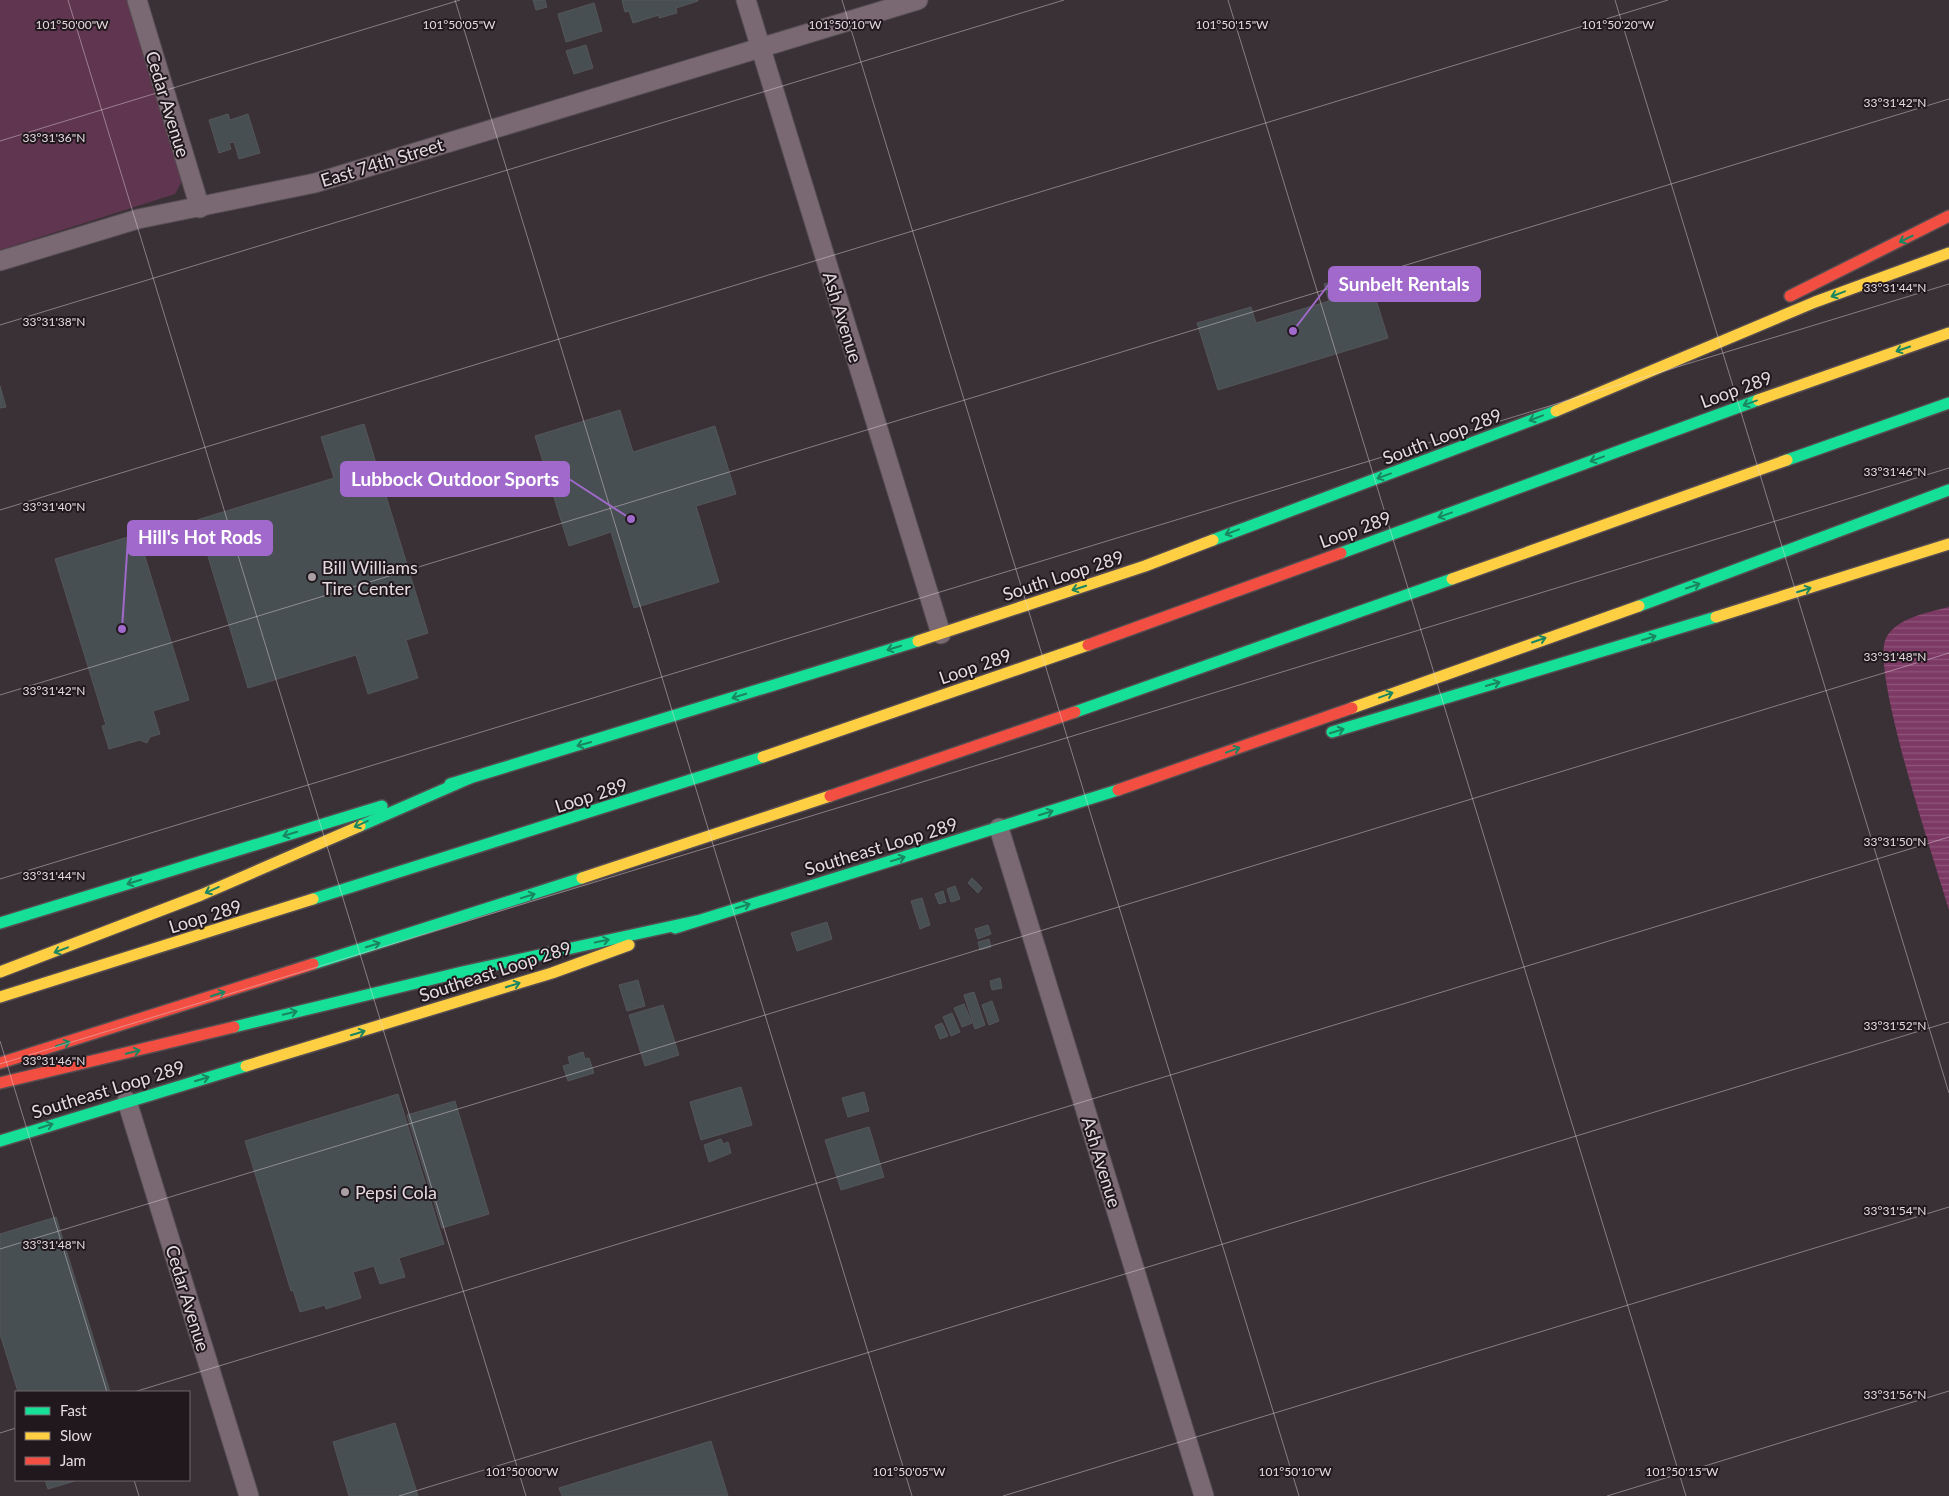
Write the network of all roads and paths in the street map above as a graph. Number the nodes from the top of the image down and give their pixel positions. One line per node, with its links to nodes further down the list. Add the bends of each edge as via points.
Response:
1 (137, 0): 5 (street, Cedar Avenue)
2 (746, 0): 4 (street, Ash Avenue)
3 (918, 0): 4 (street, East 74th Street)
4 (761, 47): 5 (street, East 74th Street, via 315,183); 16 (street, Ash Avenue)
5 (200, 208): 8 (street, East 74th Street, via 138,219)
6 (1949, 216): 9 (main road, one-way to 9)
7 (1949, 253): 12 (main road, South Loop 289, one-way to 12, via 1815,302)
8 (0, 262)
9 (1781, 300)
10 (1746, 318): 12 (main road)
11 (1949, 333): 25 (main road, Loop 289, one-way to 25, via 1806,382 1178,614 888,715 478,849)
12 (1582, 401): 16 (main road, South Loop 289, one-way to 16, via 1145,566)
13 (1949, 403): 26 (main road, one-way to 13, via 549,889 927,764)
14 (1949, 490): 20 (main road, one-way to 14, via 1725,575)
15 (1949, 544): 17 (main road, one-way to 15)
16 (941, 634): 19 (main road, one-way to 19)
17 (1324, 735)
18 (1249, 757): 20 (main road)
19 (470, 778): 23 (main road, one-way to 23); 24 (main road, one-way to 24, via 192,899)
20 (1138, 784): 21 (main road, one-way to 20)
21 (999, 828): 22 (main road, Southeast Loop 289, one-way to 21); 31 (street, Ash Avenue)
22 (696, 921): 27 (main road, one-way to 22, via 453,974); 28 (main road, Southeast Loop 289, one-way to 22, via 552,973)
23 (0, 923)
24 (0, 972)
25 (0, 998)
26 (0, 1063)
27 (0, 1083)
28 (127, 1101): 29 (main road, Southeast Loop 289, one-way to 28); 30 (street, Cedar Avenue)
29 (0, 1141)
30 (249, 1496)
31 (1204, 1496)

